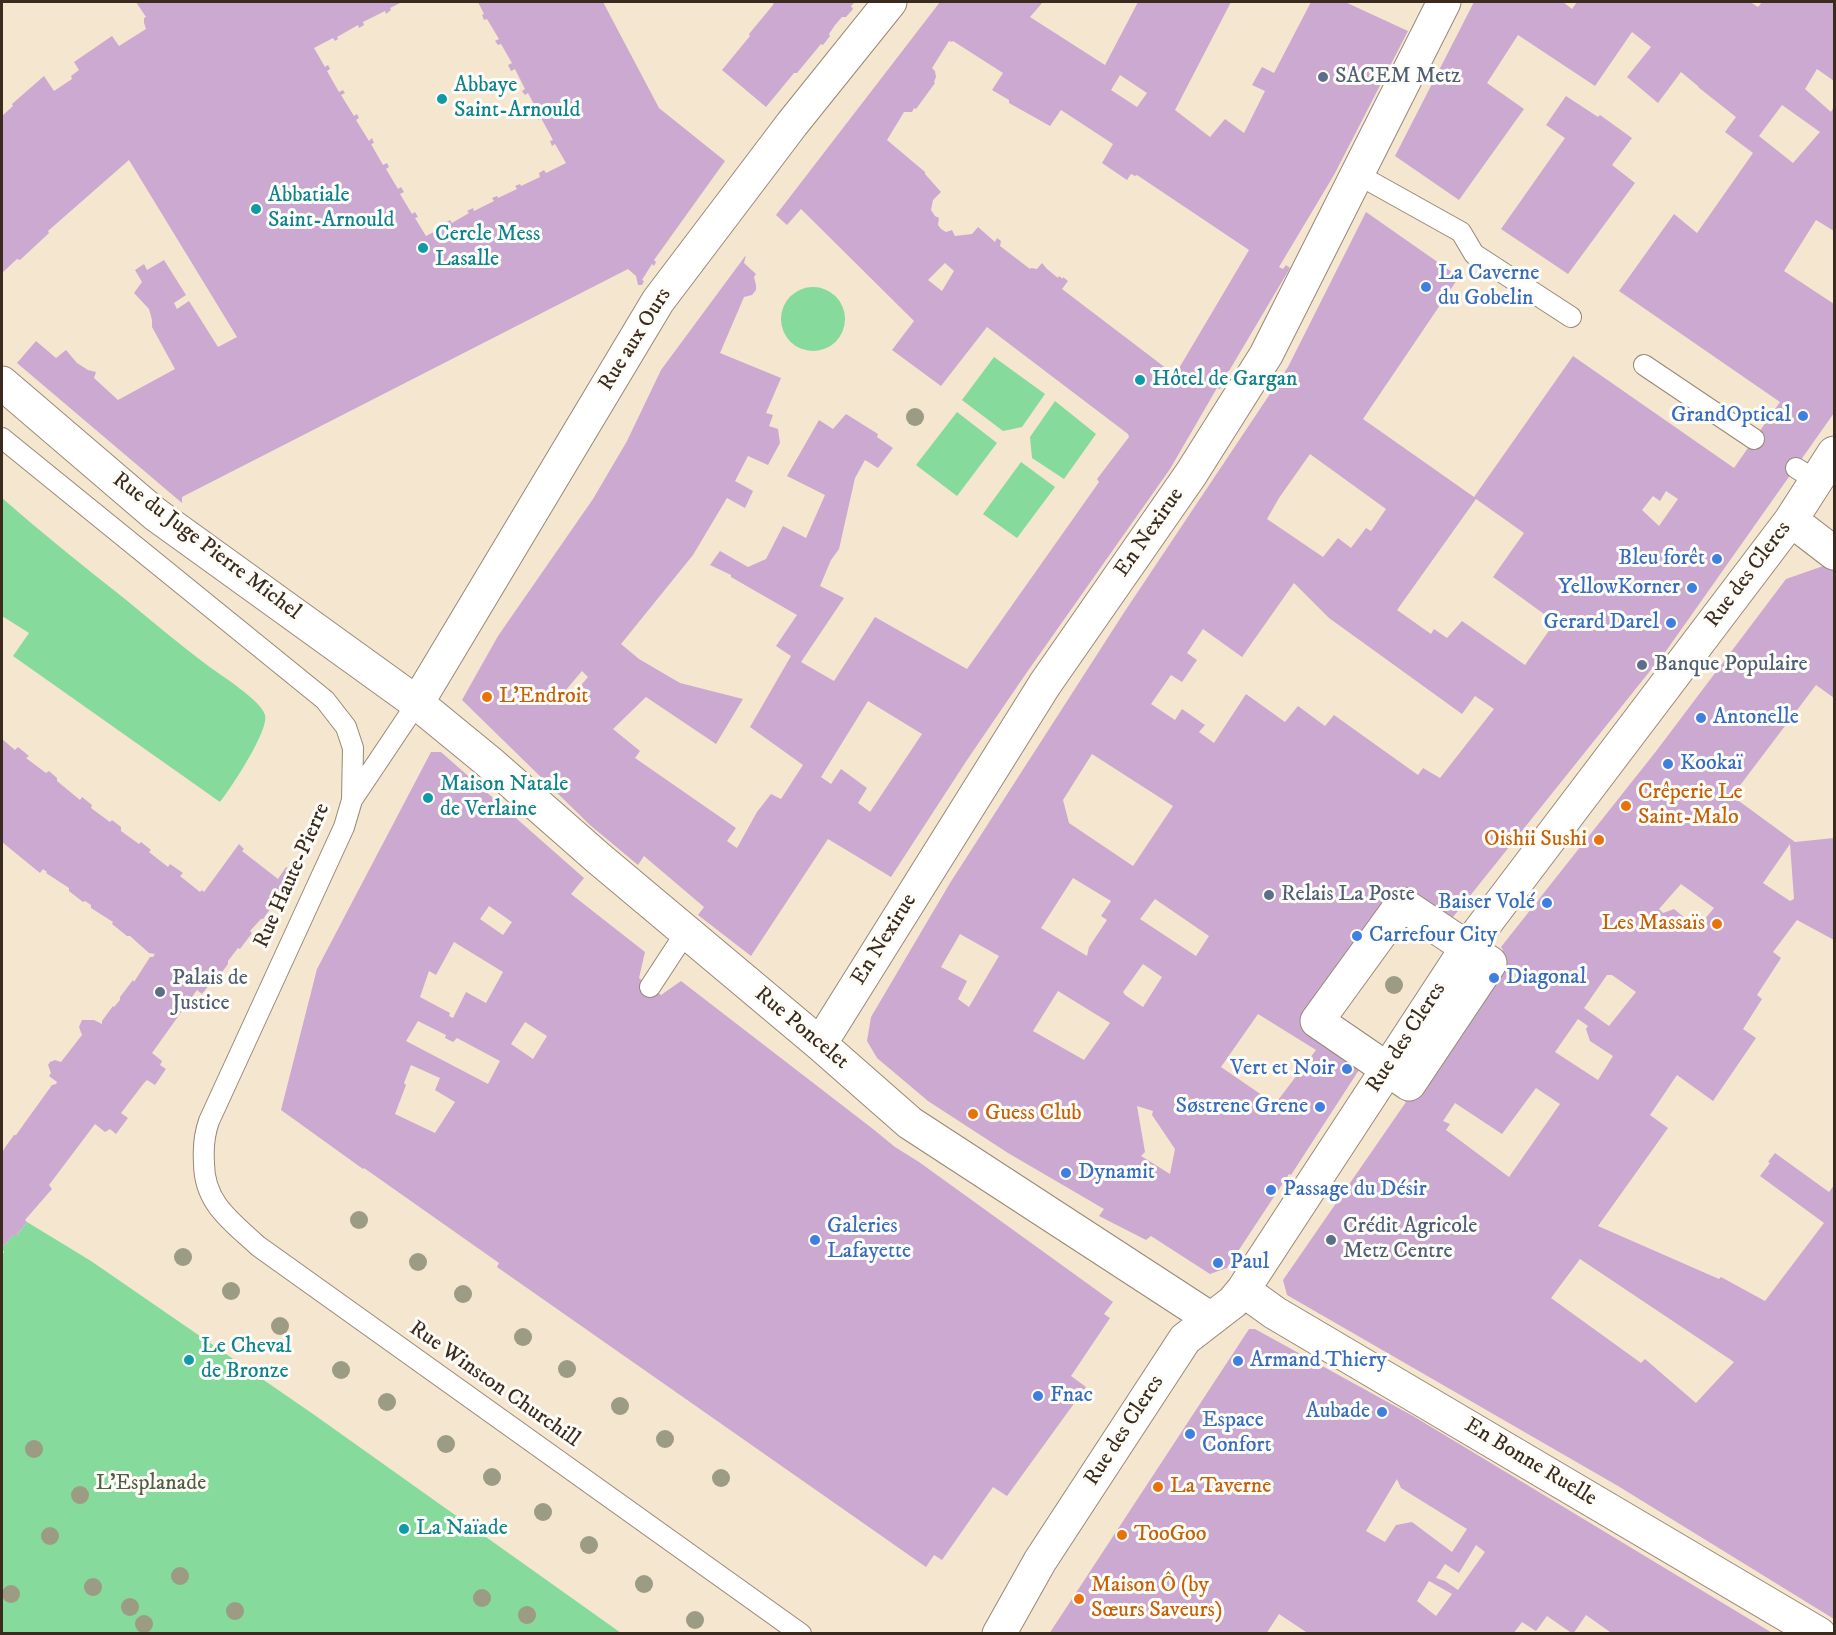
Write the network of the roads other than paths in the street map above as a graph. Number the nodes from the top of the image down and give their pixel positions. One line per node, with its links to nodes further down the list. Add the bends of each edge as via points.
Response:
1 (890, 2): 12 (street, Rue aux Ours, via 658,301)
2 (1444, 2): 3 (street, En Nexirue)
3 (1357, 174): 4 (lane, via 1461,232 1474,254); 17 (street, En Nexirue, via 1266,355 1191,474 1045,684)
4 (1571, 317)
5 (1644, 365): 8 (lane)
6 (2, 383): 12 (street, Rue du Juge Pierre Michel, via 155,514)
7 (2, 438): 13 (lane, Rue du Juge Pierre Michel, via 325,699 346,727 353,748)
8 (1754, 439)
9 (1834, 453): 10 (street, Rue des Clercs, via 1806,474)
10 (1791, 520): 11 (street); 15 (street, Rue des Clercs)
11 (1834, 553)
12 (417, 703): 13 (lane, Rue Haute-Pierre); 14 (street, Rue Poncelet)
13 (352, 800): 19 (lane, Rue Haute-Pierre, via 344,827 209,1121)
14 (686, 932): 16 (lane); 17 (street, Rue Poncelet)
15 (1466, 949): 18 (street, via 1490,963 1409,1084); 18 (street, via 1402,904 1317,1021)
16 (650, 987)
17 (820, 1044): 21 (street, Rue Poncelet, via 910,1123)
18 (1387, 1069): 20 (street, Rue des Clercs)
19 (203, 1145): 22 (lane, Rue Winston Churchill, via 207,1189 223,1212 258,1246)
20 (1243, 1290): 21 (street, Rue des Clercs); 24 (street, En Bonne Ruelle, via 1275,1313)
21 (1211, 1319): 23 (street, Rue des Clercs, via 1185,1339 1040,1561)
22 (801, 1634)
23 (999, 1634)
24 (1819, 1634)

